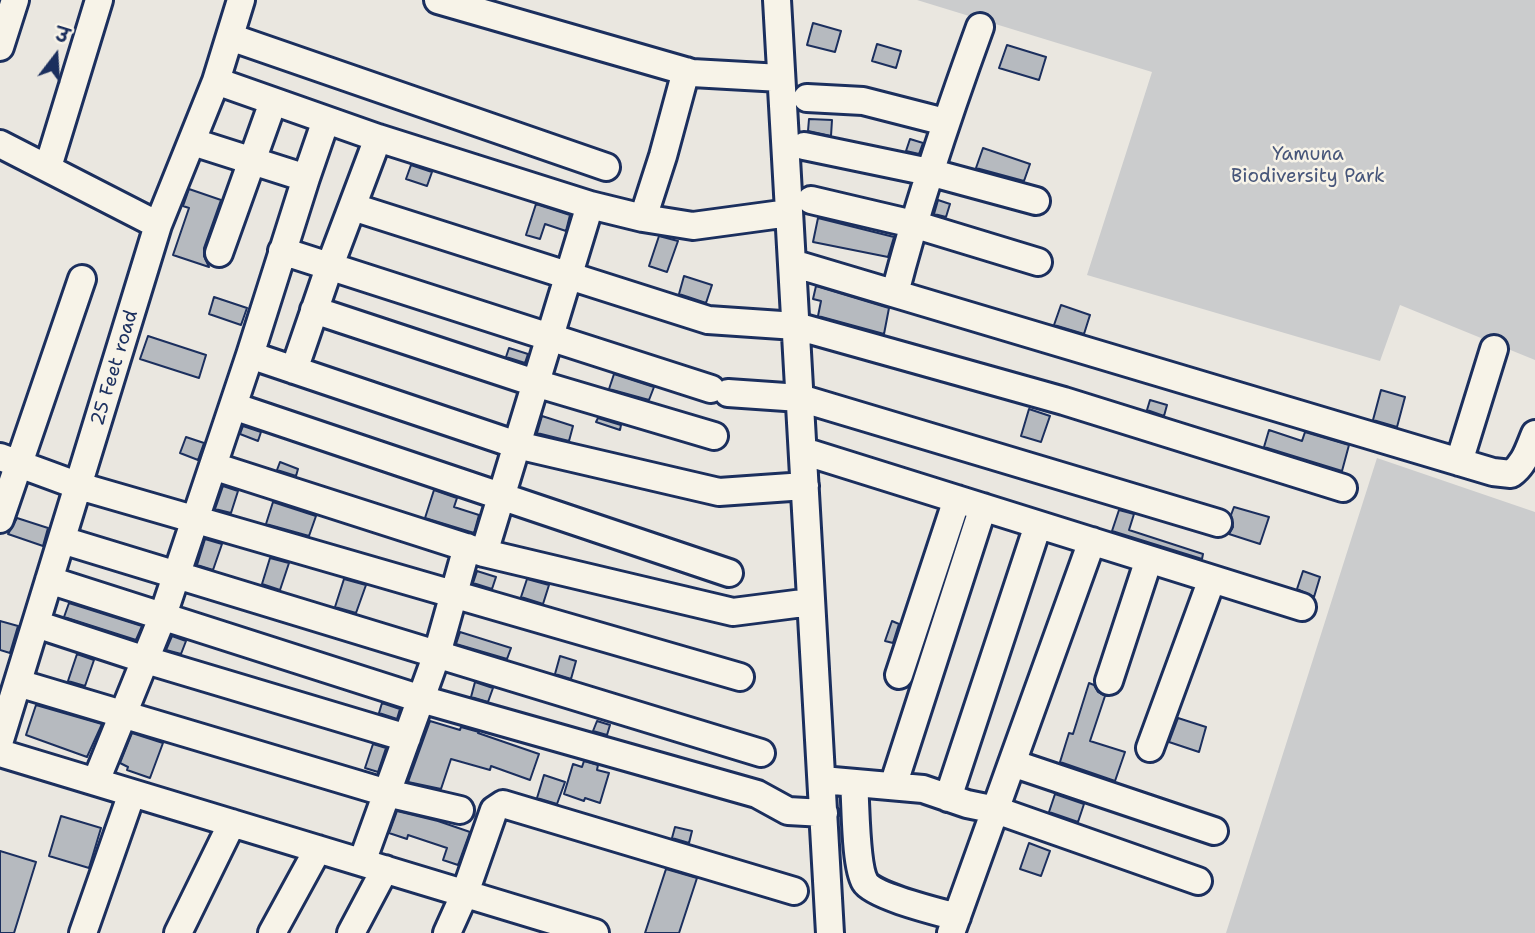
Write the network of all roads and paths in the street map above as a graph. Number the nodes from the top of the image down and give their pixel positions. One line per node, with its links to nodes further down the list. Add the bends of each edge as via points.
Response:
1 (15, 0): 8 (street)
2 (99, 0): 21 (street)
3 (241, 0): 7 (street, 25 Feet road)
4 (438, 0): 9 (street)
5 (777, 0): 10 (street)
6 (981, 27): 15 (street)
7 (230, 37): 11 (street, 25 Feet road); 22 (street)
8 (0, 47)
9 (694, 73): 10 (street); 29 (street)
10 (781, 78): 28 (street)
11 (216, 81): 13 (street); 17 (street, 25 Feet road)
12 (807, 97): 15 (street, via 863,101)
13 (273, 102): 14 (street); 20 (street)
14 (326, 120): 16 (street); 24 (street)
15 (945, 122): 23 (street)
16 (378, 138): 26 (street); 27 (street)
17 (193, 142): 20 (street); 31 (street, 25 Feet road)
18 (0, 144): 21 (street)
19 (803, 146): 23 (street)
20 (253, 162): 24 (street); 33 (street)
21 (48, 167): 31 (street)
22 (606, 167)
23 (929, 172): 25 (street); 30 (street)
24 (306, 178): 32 (street)
25 (1036, 201)
26 (590, 205): 29 (street); 37 (street)
27 (353, 207): 36 (street); 37 (street)
28 (800, 207): 29 (street, via 702,225); 30 (street); 35 (street)
29 (643, 218)
30 (913, 224): 34 (street); 39 (street)
31 (158, 225): 56 (street, 25 Feet road)
32 (282, 251): 36 (street); 44 (street)
33 (219, 253)
34 (1038, 262)
35 (792, 263): 39 (street); 41 (street)
36 (329, 268): 40 (street); 42 (street)
37 (568, 276): 41 (street, via 711,321); 42 (street)
38 (82, 279): 53 (street)
39 (895, 293): 54 (street)
40 (314, 310): 45 (street); 46 (street)
41 (796, 326): 47 (street); 58 (street, via 1064,401)
42 (549, 338): 46 (street); 47 (street, via 720,391)
43 (1494, 349): 54 (street)
44 (250, 355): 45 (street); 48 (street)
45 (294, 370): 51 (street)
46 (535, 383): 50 (street); 51 (street)
47 (800, 398): 52 (street); 64 (street)
48 (233, 406): 55 (street); 59 (street)
49 (1535, 433): 54 (street, via 1519,468 1511,474)
50 (715, 436)
51 (517, 445): 57 (street, via 723,492); 59 (street)
52 (803, 451): 57 (street); 60 (street)
53 (9, 461): 56 (street); 62 (street)
54 (1459, 462)
55 (213, 466): 63 (street); 68 (street)
56 (79, 486): 63 (street); 66 (street, 25 Feet road)
57 (805, 486): 75 (street)
58 (1343, 488)
59 (501, 496): 68 (street); 70 (street)
60 (957, 499): 61 (street); 81 (street)
61 (983, 508): 65 (street); 96 (street)
62 (0, 519)
63 (195, 520): 71 (street); 74 (street)
64 (1218, 523)
65 (1038, 525): 67 (street); 99 (street)
66 (62, 540): 71 (street); 73 (street, 25 Feet road)
67 (1092, 541): 69 (street); 92 (street)
68 (476, 550): 74 (street); 75 (street, via 736,612)
69 (1149, 559): 72 (street); 83 (street)
70 (729, 573)
71 (176, 575): 77 (street); 79 (street)
72 (1212, 579): 76 (street); 89 (street)
73 (49, 580): 77 (street); 78 (street, 25 Feet road)
74 (453, 595): 79 (street); 82 (street)
75 (811, 602): 93 (street)
76 (1302, 607)
77 (162, 618): 80 (street); 85 (street)
78 (36, 624): 80 (street); 84 (street, 25 Feet road)
79 (437, 654): 85 (street); 91 (street)
80 (146, 660): 86 (street); 87 (street)
81 (899, 674)
82 (740, 677)
83 (1109, 681)
84 (18, 683): 86 (street); 88 (street, 25 Feet road)
85 (421, 699): 87 (street); 102 (street, via 757,794 788,811)
86 (123, 715): 94 (street); 98 (street)
87 (407, 737): 98 (street)
88 (0, 740)
89 (1150, 748)
90 (0, 752): 94 (street)
91 (761, 753)
92 (1012, 763): 101 (street); 104 (street)
93 (822, 780): 95 (street); 102 (street)
94 (96, 781): 97 (street)
95 (854, 783): 96 (street); 111 (street, via 864,882)
96 (893, 786): 99 (street)
97 (132, 793): 103 (street); 112 (street)
98 (387, 793): 100 (street); 106 (street)
99 (948, 798): 101 (street)
100 (460, 810)
101 (996, 810): 107 (street); 111 (street)
102 (824, 813): 118 (street)
103 (232, 823): 105 (street); 113 (street)
104 (1214, 831)
105 (318, 849): 106 (street); 114 (street)
106 (373, 866): 109 (street); 115 (street)
107 (1198, 881)
108 (794, 891): 109 (street, via 503,804 494,810)
109 (465, 893): 110 (street); 116 (street)
110 (521, 922): 117 (street)
111 (954, 925)
112 (83, 933)
113 (178, 933)
114 (272, 933)
115 (351, 933)
116 (447, 933)
117 (596, 933)
118 (830, 933)

